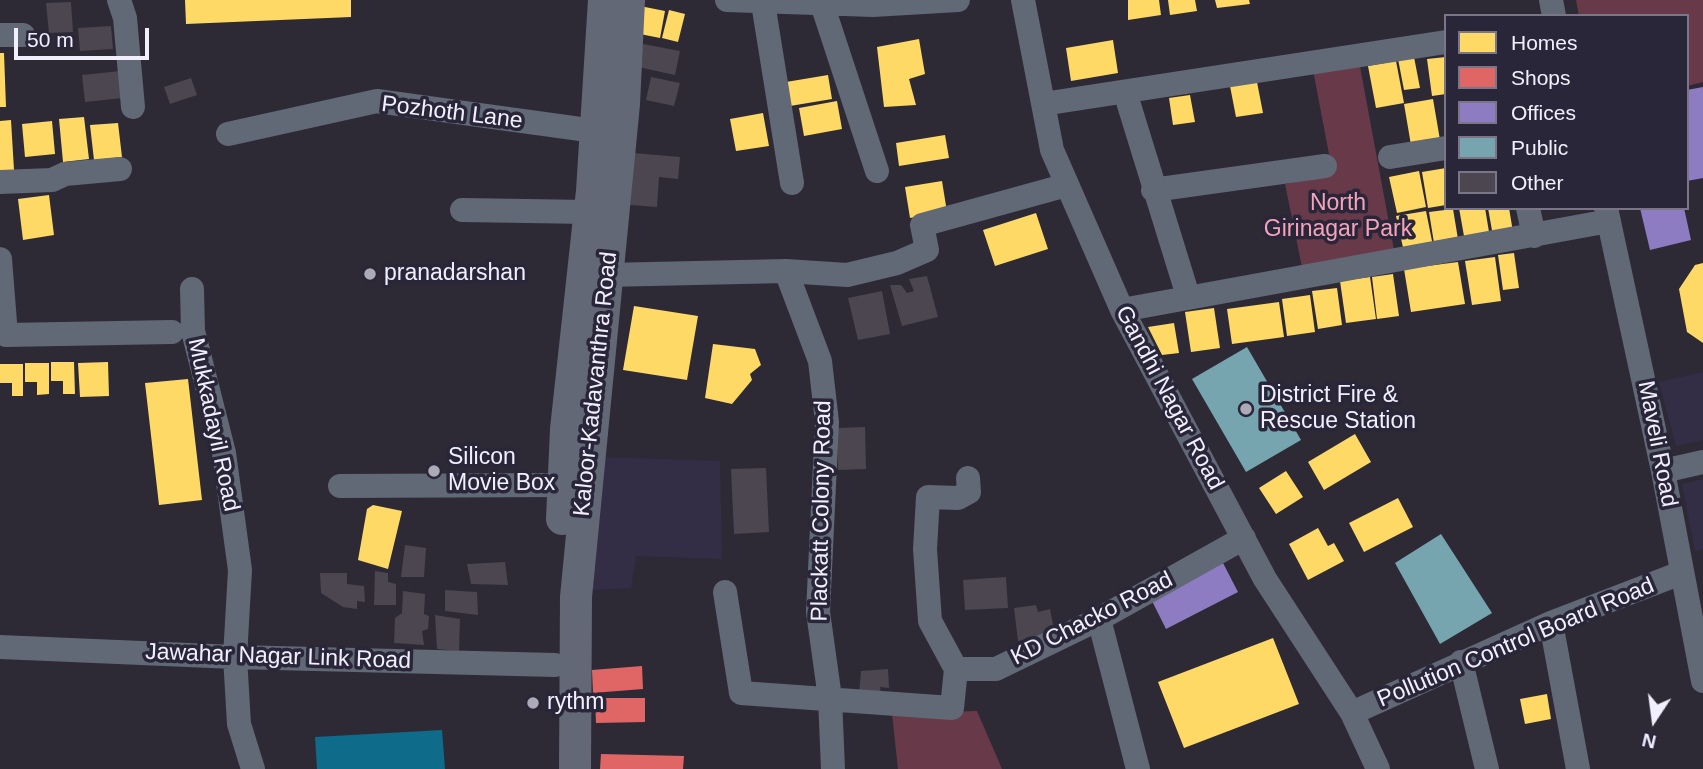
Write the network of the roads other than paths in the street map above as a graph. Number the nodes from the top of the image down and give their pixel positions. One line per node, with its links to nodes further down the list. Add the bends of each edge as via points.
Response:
1 (119, 0): 12 (street)
2 (604, 0): 13 (main road, Kaloor-Kadavanthra Road)
3 (629, 0): 31 (main road, Kaloor-Kadavanthra Road, via 624,104)
4 (727, 0): 7 (street)
5 (958, 0): 8 (street)
6 (1023, 0): 11 (street, Gandhi Nagar Road)
7 (763, 3): 8 (street); 21 (street)
8 (821, 4): 19 (street)
9 (1444, 41): 10 (street)
10 (1125, 92): 11 (street); 23 (street)
11 (1043, 104): 22 (street, Gandhi Nagar Road, via 1052,150)
12 (133, 107)
13 (595, 131): 14 (street, Pozhoth Lane, via 377,101); 26 (main road, Kaloor-Kadavanthra Road)
14 (228, 134)
15 (1444, 148): 16 (street)
16 (1390, 156)
17 (1325, 166): 23 (street)
18 (120, 169): 20 (street, via 65,174 52,180)
19 (877, 171)
20 (0, 182)
21 (792, 183)
22 (1067, 185): 30 (street, via 922,225 927,250 897,263 847,275); 34 (street, Gandhi Nagar Road)
23 (1153, 190): 33 (street)
24 (462, 210): 26 (street)
25 (1528, 210): 28 (street)
26 (589, 212): 31 (main road, Kaloor-Kadavanthra Road)
27 (1608, 214): 28 (street); 37 (street, Maveli Road)
28 (1534, 236): 33 (street)
29 (0, 259): 35 (street, via 6,335)
30 (786, 271): 31 (street); 52 (street, Plackatt Colony Road, via 820,361 827,422 818,612)
31 (594, 274): 39 (main road, Kaloor-Kadavanthra Road); 56 (main road, Kaloor-Kadavanthra Road, via 576,597)
32 (192, 289): 47 (street, Mukkadayil Road, via 194,331 224,453 240,570)
33 (1188, 296): 34 (street)
34 (1122, 310): 41 (street, Gandhi Nagar Road)
35 (172, 332)
36 (1703, 462): 37 (street)
37 (1663, 471): 42 (street, Maveli Road)
38 (968, 478): 50 (street, via 969,492 958,498 928,497 925,536 930,621)
39 (564, 485): 40 (street); 49 (main road, Kaloor-Kadavanthra Road)
40 (340, 486)
41 (1244, 538): 44 (street, KD Chacko Road); 53 (street, Gandhi Nagar Road, via 1265,579)
42 (1681, 573): 45 (street, Pollution Control Board Road); 51 (street, Maveli Road)
43 (725, 592): 52 (street, via 741,693)
44 (1099, 619): 50 (street, KD Chacko Road, via 996,669); 58 (street)
45 (1551, 623): 48 (street, Pollution Control Board Road); 61 (street)
46 (0, 647): 47 (street, Jawahar Nagar Link Road)
47 (235, 657): 49 (street, Jawahar Nagar Link Road); 54 (street, Mukkadayil Road, via 239,724)
48 (1461, 662): 53 (street, Pollution Control Board Road); 60 (street)
49 (555, 665): 55 (main road, Kaloor-Kadavanthra Road)
50 (956, 669): 52 (street, via 952,708)
51 (1703, 681)
52 (830, 698): 57 (street, Plackatt Colony Road)
53 (1352, 713): 59 (street, Gandhi Nagar Road)
54 (253, 769)
55 (556, 769)
56 (575, 769)
57 (833, 769)
58 (1138, 769)
59 (1378, 769)
60 (1487, 769)
61 (1578, 769)

